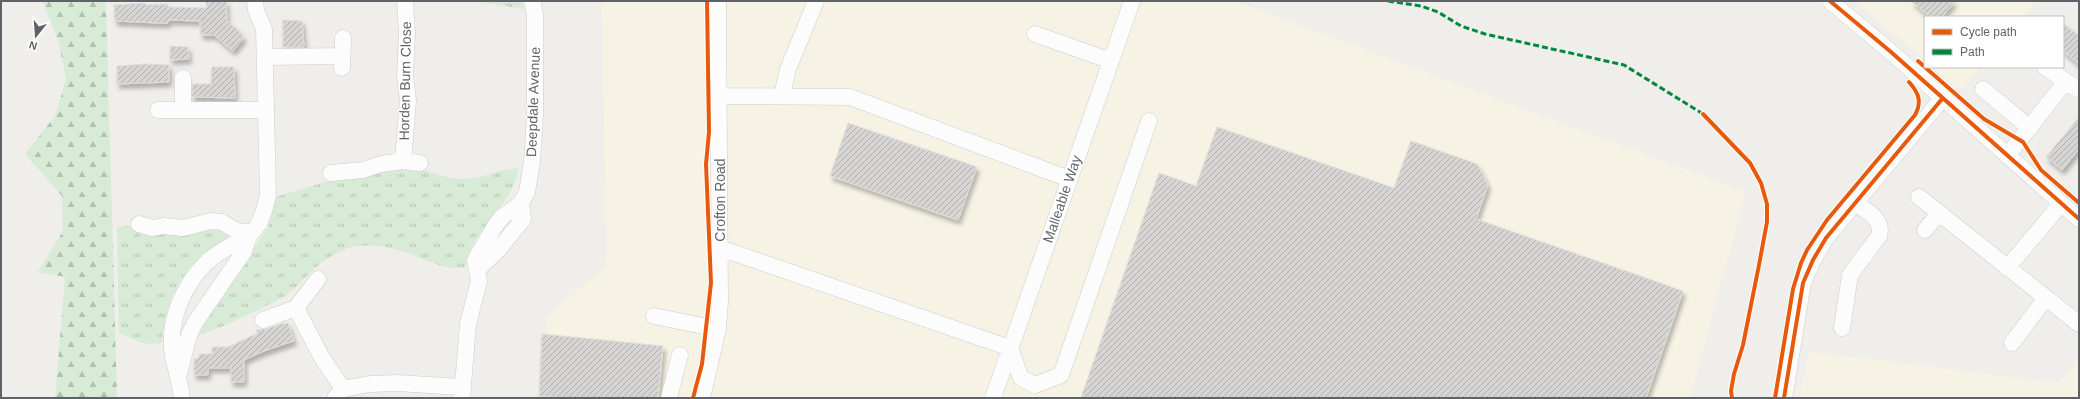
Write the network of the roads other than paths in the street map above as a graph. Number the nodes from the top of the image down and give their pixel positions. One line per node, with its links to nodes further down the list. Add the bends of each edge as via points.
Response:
1 (255, 1): 10 (street, via 264,29)
2 (405, 1): 25 (street, Horden Burn Close, via 405,76 408,101)
3 (532, 1): 51 (street, Deepdale Avenue, via 535,15 535,114 532,162 527,192 521,202 523,219 499,249 477,270 479,281 468,324)
4 (718, 1): 16 (street, Crofton Road)
5 (816, 1): 17 (street, via 788,69)
6 (1132, 1): 11 (street, Malleable Way)
7 (1830, 1): 18 (street)
8 (1035, 34): 11 (street)
9 (343, 38): 10 (street, via 342,62)
10 (265, 57): 21 (street)
11 (1111, 61): 28 (street, Malleable Way)
12 (2046, 68): 14 (street)
13 (183, 78): 20 (street)
14 (2072, 86): 23 (street)
15 (1983, 89): 23 (street)
16 (719, 96): 17 (street); 37 (street, Crofton Road)
17 (787, 96): 28 (street, via 850,97)
18 (1942, 99): 24 (street); 30 (street)
19 (158, 110): 20 (street)
20 (183, 110): 21 (street)
21 (266, 110): 36 (street, via 268,195 258,226)
22 (1149, 120): 48 (street, via 1061,375 1035,385 1021,378)
23 (2030, 128): 24 (street)
24 (2007, 156): 31 (street)
25 (403, 161): 26 (street); 27 (street, via 363,170)
26 (420, 163)
27 (331, 173)
28 (1069, 179): 48 (street, Malleable Way)
29 (1919, 197): 32 (street)
30 (1855, 202): 45 (street, via 1877,220 1881,229 1850,275); 57 (street, via 1826,238 1803,283)
31 (2061, 204): 33 (street); 38 (street)
32 (1939, 213): 35 (street); 38 (street)
33 (2079, 219)
34 (139, 224): 36 (street, via 153,228 183,228 211,221 222,222)
35 (1925, 230)
36 (251, 234): 50 (street, via 243,253 196,321 189,335); 50 (street, via 208,261 188,286 180,302 172,333 173,355)
37 (720, 248): 46 (street, Crofton Road); 48 (street)
38 (2007, 268): 40 (street)
39 (318, 279): 41 (street)
40 (2046, 298): 44 (street); 47 (street)
41 (296, 308): 43 (street); 52 (street)
42 (654, 316): 46 (street)
43 (262, 320)
44 (2079, 324)
45 (1842, 328)
46 (718, 329): 55 (street, Crofton Road)
47 (2012, 343)
48 (1010, 348): 56 (street, Malleable Way)
49 (680, 355): 54 (street)
50 (179, 374): 53 (street)
51 (462, 393): 52 (street, via 396,384 370,384)
52 (339, 394)
53 (182, 398)
54 (669, 398)
55 (702, 398)
56 (993, 398)
57 (1784, 398)

